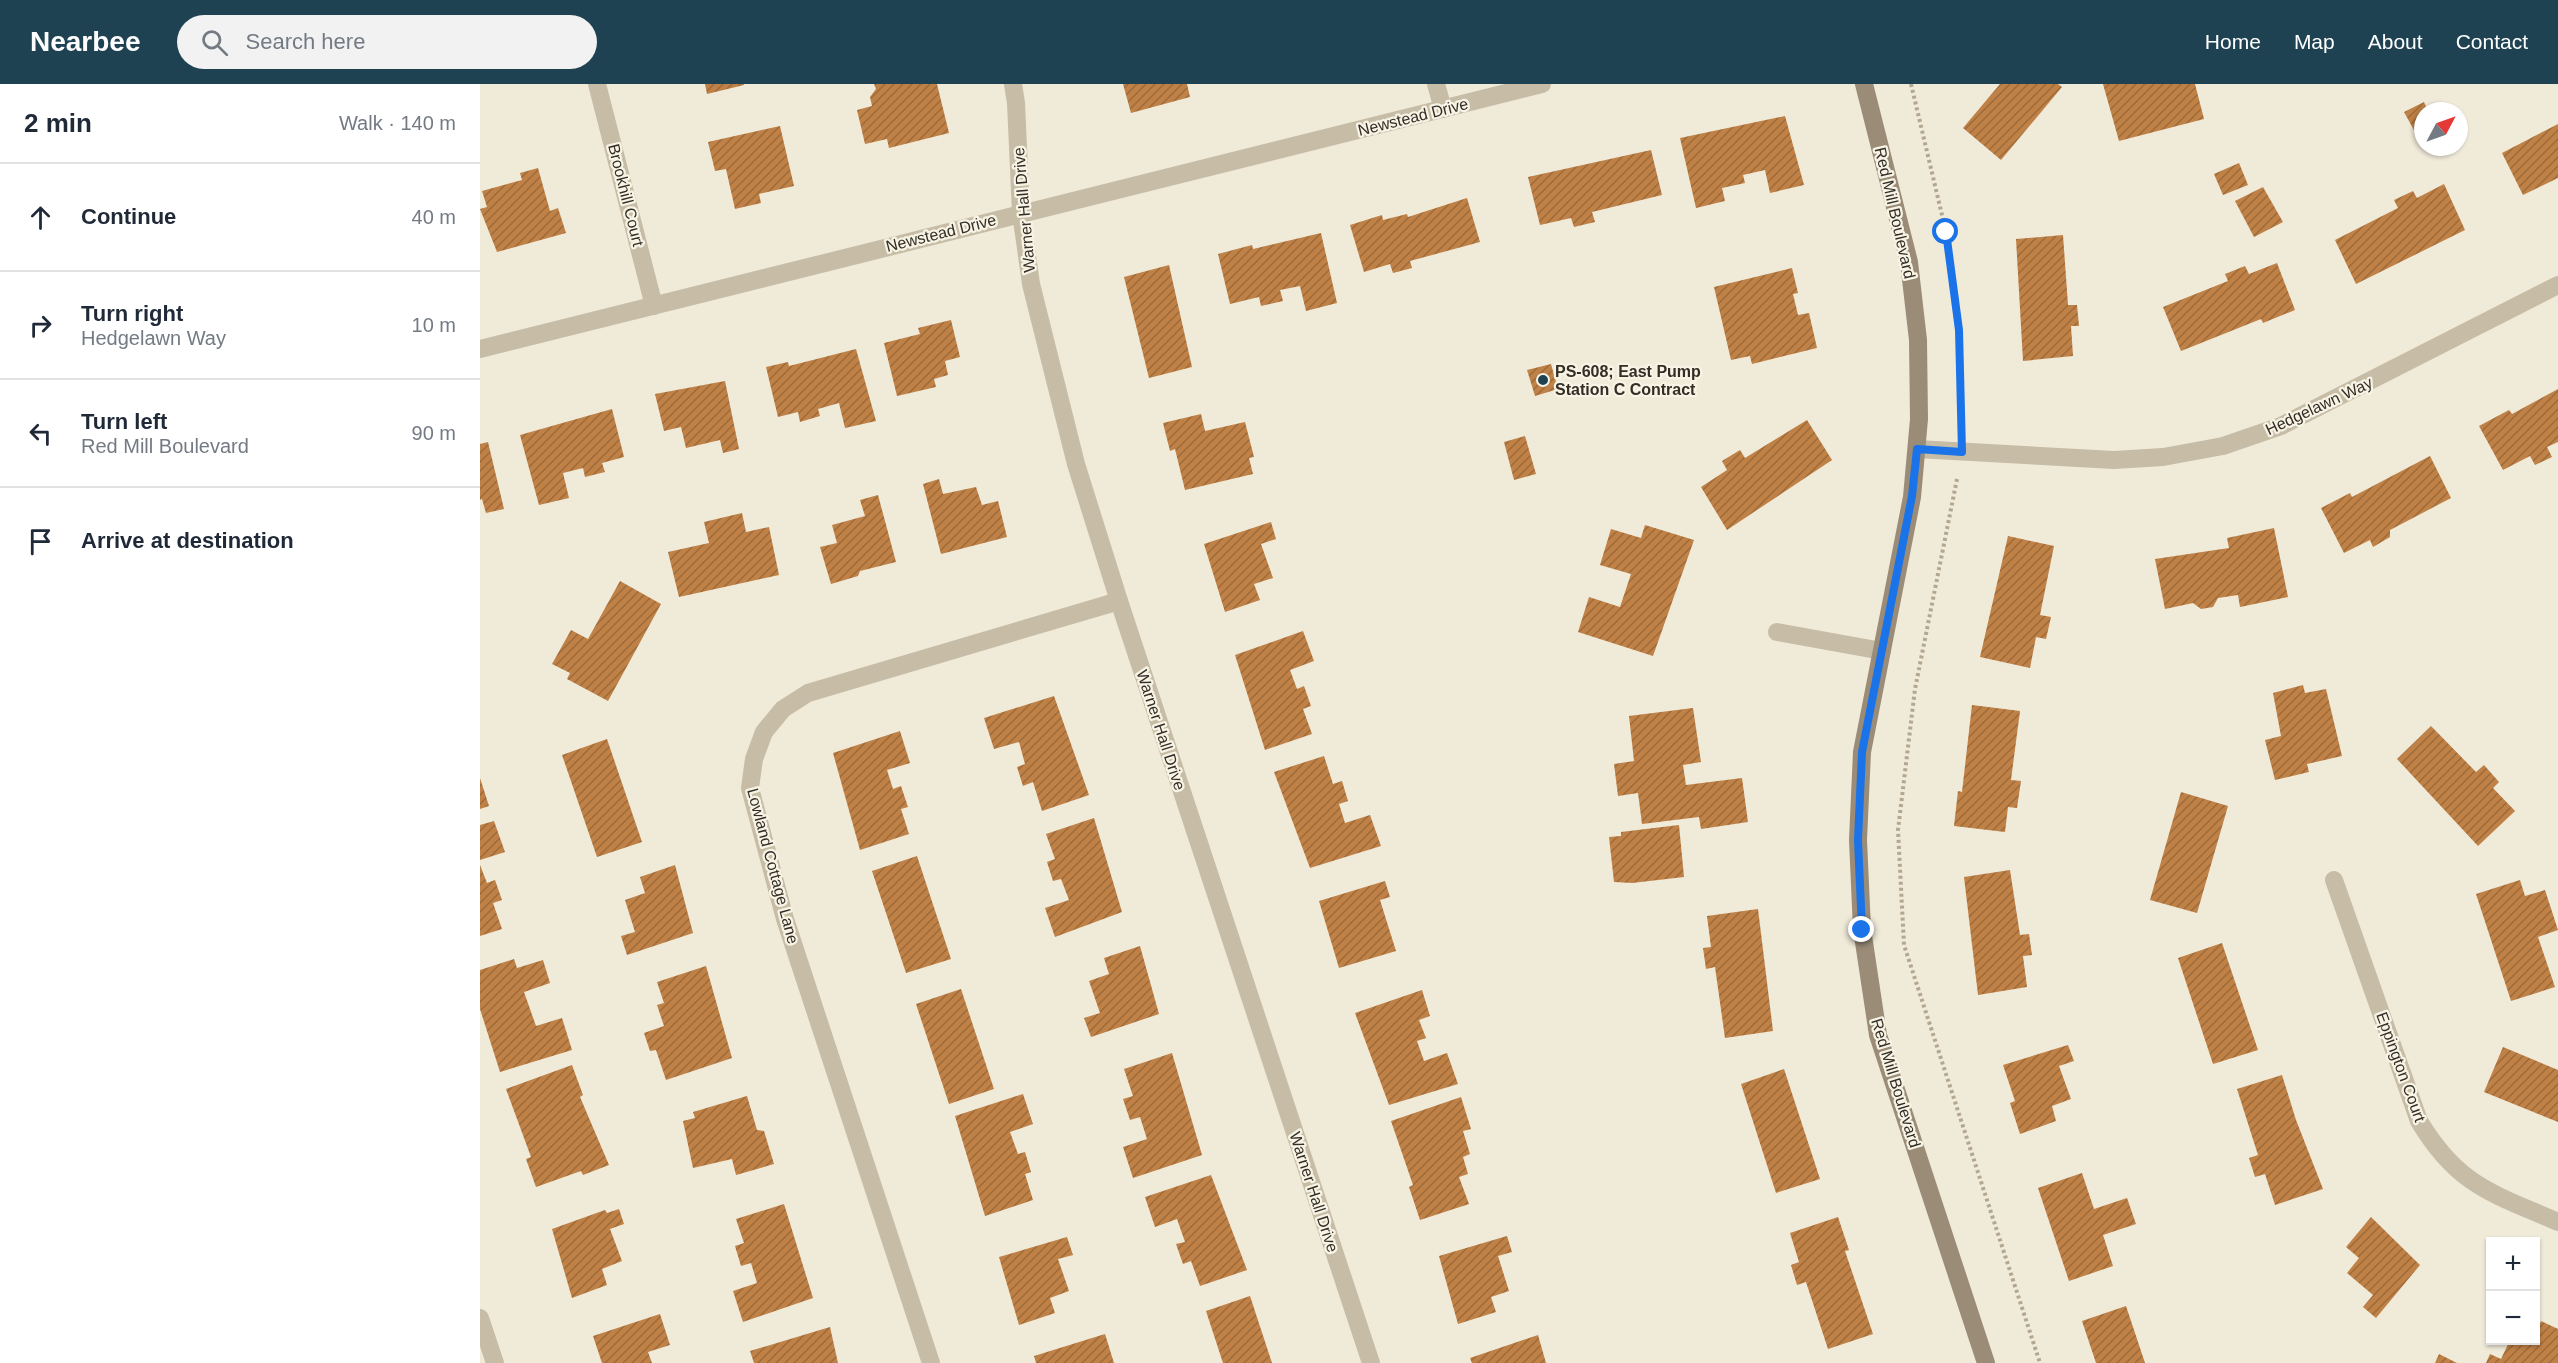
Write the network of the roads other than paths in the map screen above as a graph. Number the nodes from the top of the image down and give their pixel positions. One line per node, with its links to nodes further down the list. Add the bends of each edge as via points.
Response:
1 (597, 84): 9 (street, Brookhill Court)
2 (1013, 84): 7 (street, Warner Hall Drive)
3 (1436, 84): 6 (street)
4 (1542, 84): 6 (street, Newstead Drive)
5 (1863, 84): 11 (street, Red Mill Boulevard, via 1909,262 1918,340)
6 (1443, 109): 7 (street, Newstead Drive)
7 (1021, 213): 9 (street, Newstead Drive); 12 (street, Warner Hall Drive, via 1031,284 1073,453)
8 (2558, 285): 11 (street, Hedgelawn Way, via 2281,426 2223,446 2163,457 2114,460)
9 (654, 306): 10 (street, Newstead Drive)
10 (480, 349)
11 (1917, 449): 14 (street, Red Mill Boulevard, via 1912,496)
12 (1119, 601): 19 (street, Lowland Cottage Lane, via 808,693 783,709 764,732 753,759 750,788 785,919); 20 (street, Warner Hall Drive)
13 (1777, 632): 14 (street)
14 (1882, 651): 21 (street, Red Mill Boulevard, via 1862,752 1858,840 1862,930 1878,1035)
15 (2334, 880): 16 (street, Eppington Court, via 2419,1121 2434,1146 2459,1173 2482,1189)
16 (2558, 1222)
17 (480, 1318): 18 (street)
18 (495, 1363)
19 (931, 1363)
20 (1371, 1363)
21 (1986, 1363)

